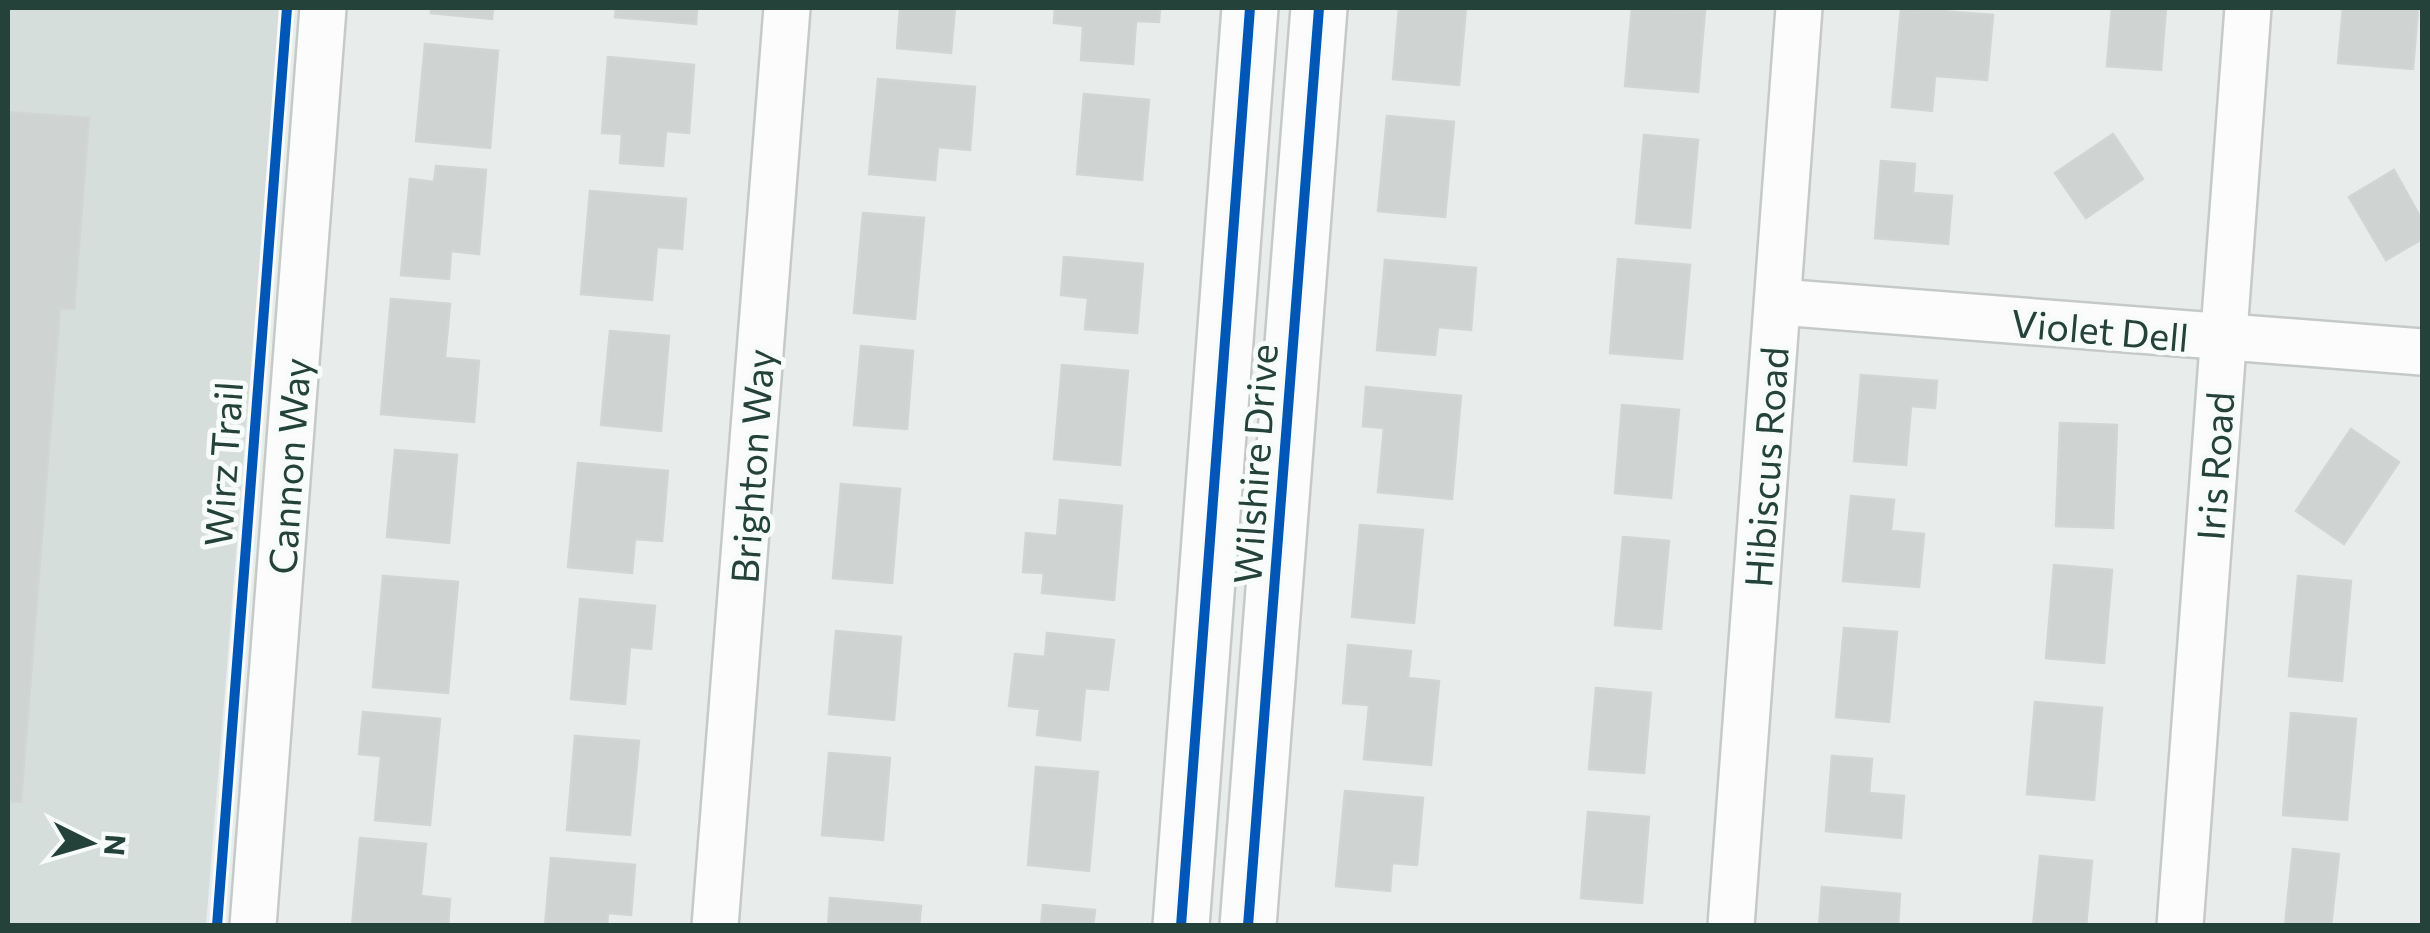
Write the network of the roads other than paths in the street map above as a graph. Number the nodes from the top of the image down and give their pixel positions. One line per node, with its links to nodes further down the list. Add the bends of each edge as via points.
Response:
1 (323, 8): 12 (street, Cannon Way)
2 (787, 8): 13 (street, Brighton Way)
3 (1799, 8): 7 (street, Hibiscus Road)
4 (2248, 8): 8 (street, Iris Road)
5 (1250, 11): 6 (street); 10 (street, Wilshire Drive)
6 (1318, 11): 11 (street, Wilshire Drive)
7 (1778, 302): 8 (street, Violet Dell); 16 (street, Hibiscus Road)
8 (2223, 339): 9 (street, Violet Dell); 17 (street, Iris Road)
9 (2422, 352)
10 (1186, 862): 11 (street); 14 (street, Wilshire Drive)
11 (1254, 863): 15 (street, Wilshire Drive)
12 (252, 926)
13 (716, 926)
14 (1182, 926)
15 (1248, 926)
16 (1731, 926)
17 (2180, 926)

